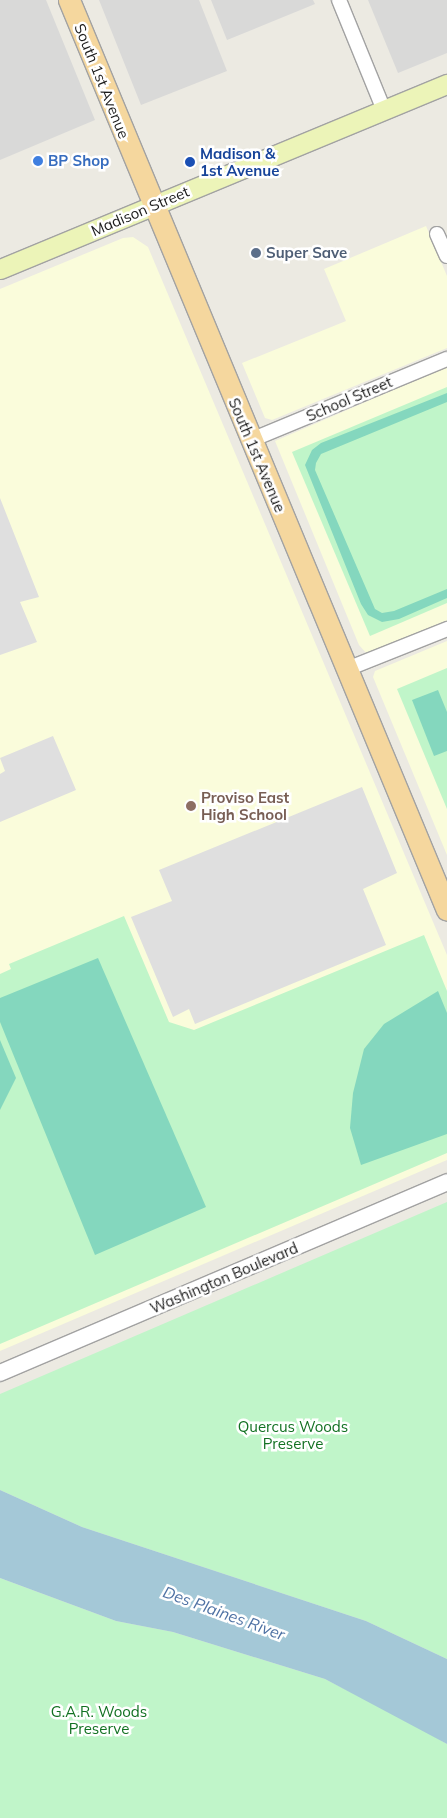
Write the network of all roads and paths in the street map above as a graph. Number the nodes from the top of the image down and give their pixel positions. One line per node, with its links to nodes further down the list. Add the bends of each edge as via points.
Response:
1 (69, 0): 5 (main road, South 1st Avenue)
2 (339, 0): 4 (street)
3 (447, 84): 4 (main road, Madison Street)
4 (384, 110): 5 (main road, Madison Street)
5 (152, 206): 8 (main road, Madison Street); 10 (main road, South 1st Avenue)
6 (437, 234): 7 (street)
7 (447, 256)
8 (0, 269)
9 (447, 359): 10 (street, School Street)
10 (251, 440): 12 (main road, South 1st Avenue)
11 (447, 628): 12 (street)
12 (347, 669): 13 (main road, South 1st Avenue)
13 (447, 910)
14 (447, 1182): 15 (street, Washington Boulevard)
15 (0, 1373)

